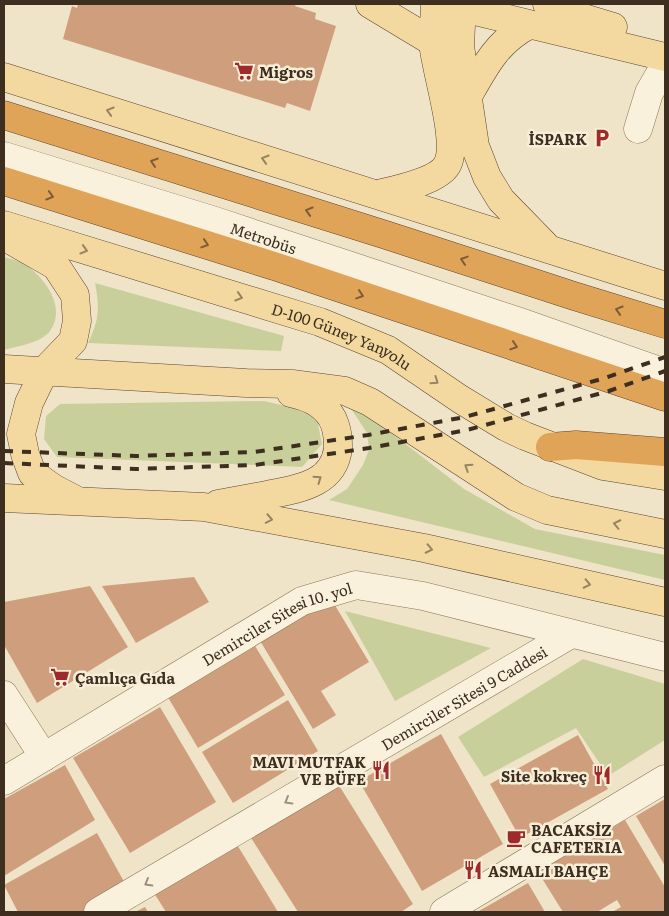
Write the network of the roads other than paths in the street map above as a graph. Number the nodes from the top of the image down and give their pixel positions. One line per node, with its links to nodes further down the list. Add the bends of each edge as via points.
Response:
1 (370, 4): 5 (main road)
2 (547, 4): 6 (main road, via 580,18)
3 (451, 5): 4 (main road); 5 (main road); 10 (main road)
4 (529, 25): 7 (main road); 10 (main road, via 509,36 490,58)
5 (433, 42): 15 (main road, via 450,128 452,155 447,167 435,176 413,186)
6 (665, 43)
7 (665, 57)
8 (665, 65): 12 (street, via 648,92)
9 (4, 78): 15 (main road, one-way to 9)
10 (467, 98): 18 (main road, via 475,146 487,177 501,200)
11 (4, 115): 21 (highway, one-way to 11)
12 (638, 129)
13 (4, 156): 20 (street, Metrobüs, via 215,221)
14 (4, 181): 27 (highway, one-way to 27, via 277,267)
15 (378, 194): 18 (main road)
16 (4, 224): 28 (main road, D-100 Güney Yanyolu, one-way to 28, via 356,335 388,350 506,427)
17 (4, 236): 24 (main road, via 56,266 76,295 77,321 73,341)
18 (546, 247): 19 (main road)
19 (665, 286)
20 (523, 324): 22 (street); 25 (street)
21 (665, 324)
22 (665, 364)
23 (4, 368): 24 (main road)
24 (45, 370): 26 (main road); 32 (main road, via 29,403 21,434 25,454 32,473)
25 (665, 373)
26 (246, 383): 33 (main road, one-way to 26, via 313,483 329,471 336,458 339,435 334,420 323,406 304,395); 34 (main road, one-way to 26, via 547,510 516,497 370,402 345,391 292,384)
27 (665, 396)
28 (550, 446): 29 (highway); 30 (main road, D-100 Güney Yanyolu, via 603,466)
29 (665, 452)
30 (665, 476)
31 (4, 498): 32 (main road)
32 (78, 501): 33 (main road)
33 (204, 507): 35 (main road, one-way to 35, via 424,548)
34 (665, 534)
35 (665, 602)
36 (571, 634): 37 (street, Demirciler Sitesi 10. yol); 39 (street, Demirciler Sitesi 10. yol, via 423,596 356,585 302,601); 42 (street, Demirciler Sitesi 9 Caddesi, one-way to 42)
37 (665, 657)
38 (4, 694): 39 (street)
39 (44, 757): 41 (street, Demirciler Sitesi 10. yol)
40 (665, 779): 43 (street)
41 (4, 781)
42 (98, 912)
43 (444, 912)

